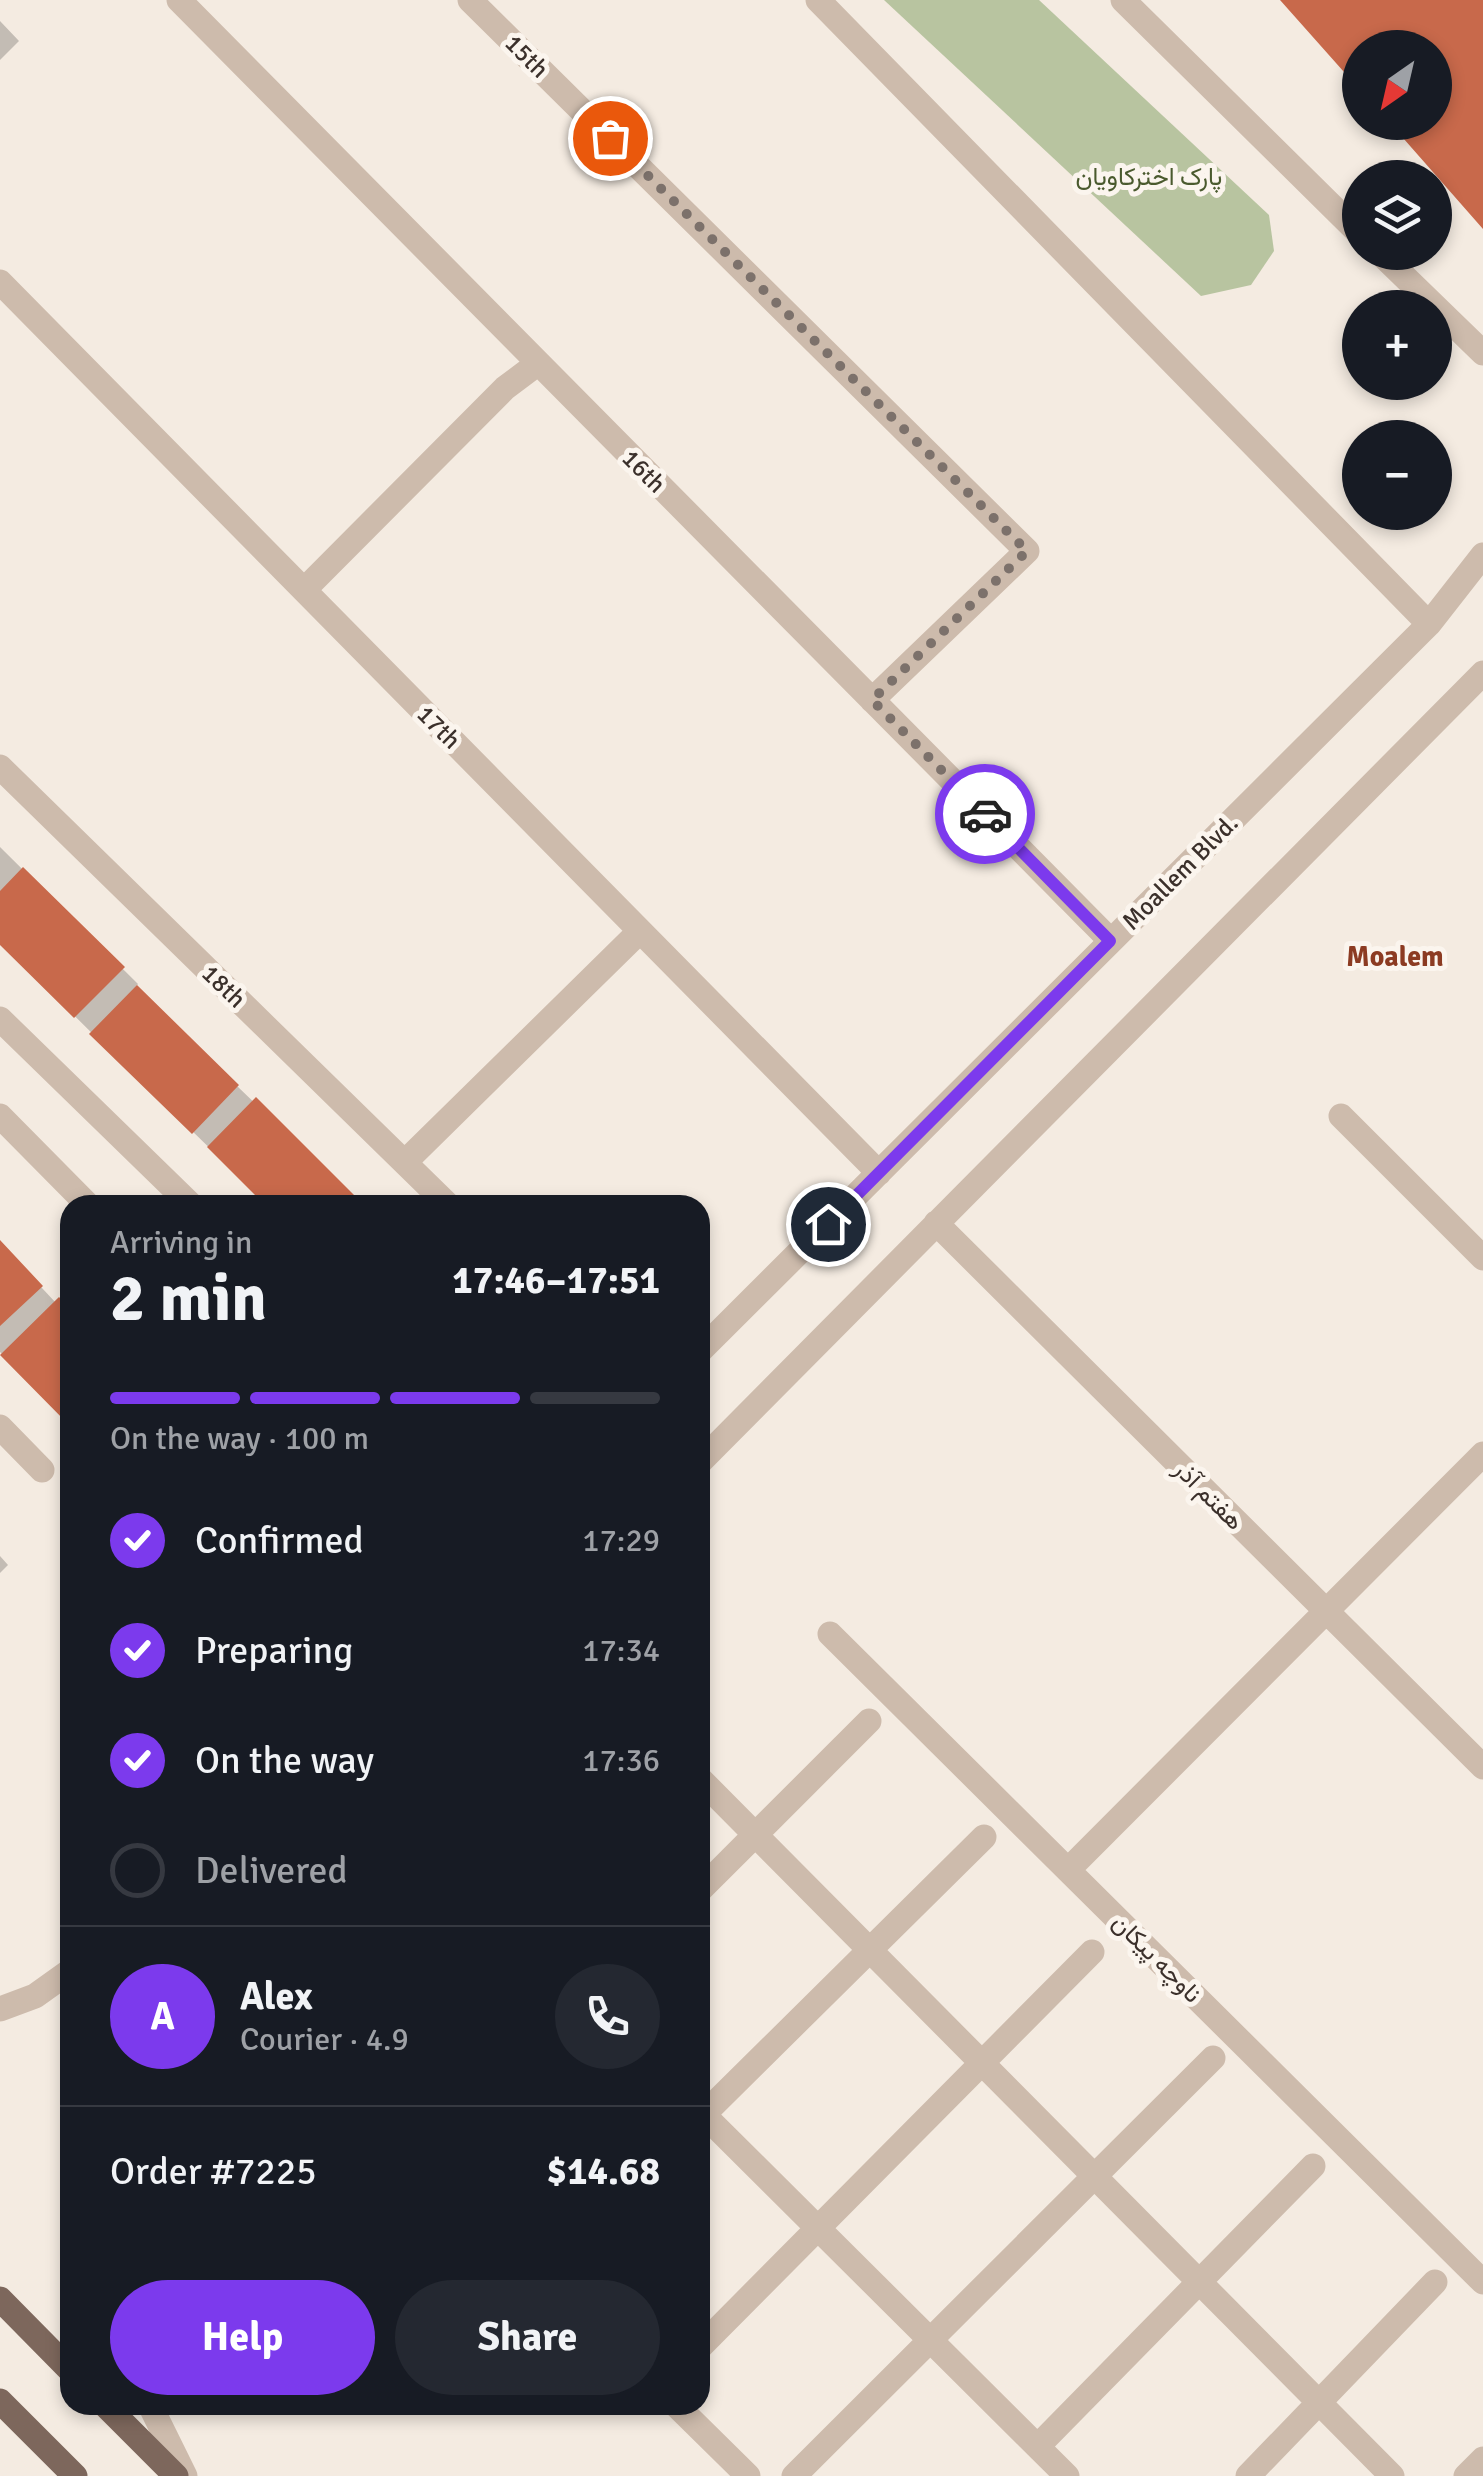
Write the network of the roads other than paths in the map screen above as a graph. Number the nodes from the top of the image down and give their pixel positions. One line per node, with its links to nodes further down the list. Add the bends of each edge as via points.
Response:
1 (179, 0): 9 (street, 16th)
2 (470, 0): 14 (street, 15th, via 1027,551)
3 (818, 0): 12 (street)
4 (1122, 0): 5 (street)
5 (1342, 216)
6 (1398, 270): 8 (street)
7 (0, 282): 11 (street, 17th)
8 (1483, 353)
9 (537, 364): 11 (street); 14 (street, 16th)
10 (1483, 555): 12 (street, Moallem Blvd.)
11 (304, 590): 16 (street, 17th)
12 (1429, 624): 17 (street, Moallem Blvd.)
13 (1483, 673): 26 (street)
14 (872, 700): 17 (street, 16th)
15 (0, 767): 21 (street, 18th)
16 (640, 931): 21 (street); 22 (street, 17th)
17 (1110, 941): 22 (street, Moallem Blvd.)
18 (0, 1018): 24 (street)
19 (0, 1116): 23 (street)
20 (1340, 1116): 27 (street)
21 (404, 1162): 25 (street, 18th)
22 (879, 1172): 28 (street, Moallem Blvd.)
23 (78, 1195)
24 (181, 1195)
25 (438, 1195)
26 (936, 1223): 30 (street); 33 (street, هفتم آذر)
27 (1483, 1258)
28 (710, 1341)
29 (0, 1427): 32 (street)
30 (710, 1447)
31 (1483, 1454): 33 (street)
32 (42, 1470)
33 (1326, 1612): 36 (street, هفتم آذر); 40 (street)
34 (830, 1634): 40 (street, ناوچه پیکان)
35 (869, 1721): 38 (street)
36 (1483, 1767)
37 (710, 1788): 38 (street)
38 (755, 1835): 41 (street); 42 (street)
39 (984, 1837): 42 (street)
40 (1068, 1870): 54 (street, ناوچه پیکان)
41 (710, 1880)
42 (868, 1949): 47 (street); 48 (street)
43 (1092, 1952): 47 (street)
44 (60, 1978): 45 (street)
45 (0, 2009)
46 (1212, 2058): 51 (street)
47 (982, 2063): 51 (street); 52 (street)
48 (710, 2105)
49 (710, 2123): 52 (street)
50 (1313, 2166): 55 (street)
51 (1093, 2176): 55 (street); 58 (street)
52 (818, 2228): 57 (street); 58 (street)
53 (1435, 2282): 61 (street)
54 (1483, 2282)
55 (1200, 2283): 61 (street); 65 (street)
56 (0, 2300): 59 (main road)
57 (710, 2337)
58 (930, 2340): 65 (street); 72 (street)
59 (60, 2360)
60 (0, 2401): 68 (main road)
61 (1320, 2403): 73 (street); 74 (street)
62 (116, 2415): 69 (main road)
63 (155, 2415): 70 (street)
64 (686, 2415): 71 (street)
65 (1038, 2446): 67 (street)
66 (1483, 2459): 75 (street)
67 (1059, 2473)
68 (74, 2476)
69 (176, 2476)
70 (185, 2476)
71 (748, 2476)
72 (794, 2476)
73 (1248, 2476)
74 (1392, 2476)
75 (1466, 2476)

